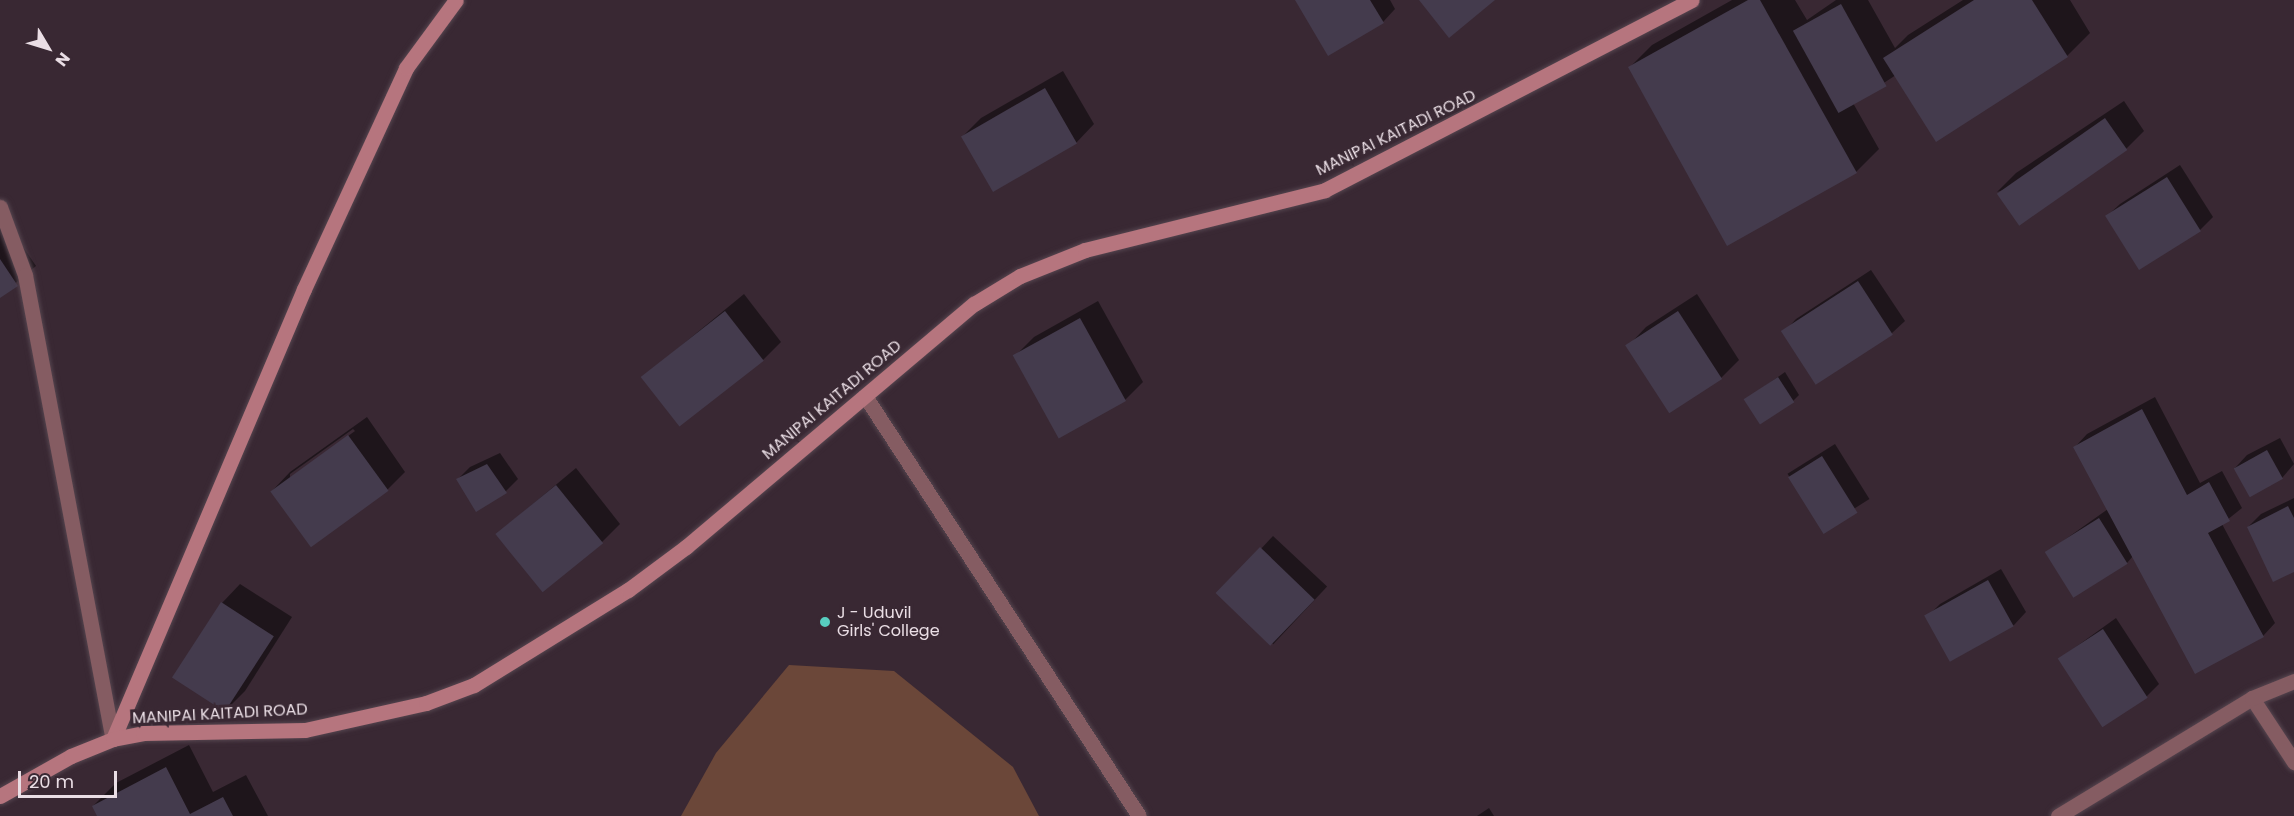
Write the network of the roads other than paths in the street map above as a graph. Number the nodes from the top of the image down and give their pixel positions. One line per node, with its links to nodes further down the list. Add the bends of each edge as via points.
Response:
1 (456, 0): 7 (main road, via 406,68 391,100 304,289)
2 (1692, 0): 4 (main road, MANIPAI KAITADI ROAD, via 1325,190 1085,250 1020,276 974,304)
3 (0, 207): 7 (street, via 25,275)
4 (865, 396): 7 (main road, MANIPAI KAITADI ROAD, via 669,560 474,686 426,703 305,730 143,733); 10 (street)
5 (2294, 681): 6 (street)
6 (2252, 698): 8 (street); 11 (street)
7 (113, 739): 9 (main road, MANIPAI KAITADI ROAD, via 71,756)
8 (2294, 762)
9 (0, 796)
10 (1139, 816)
11 (2058, 816)

